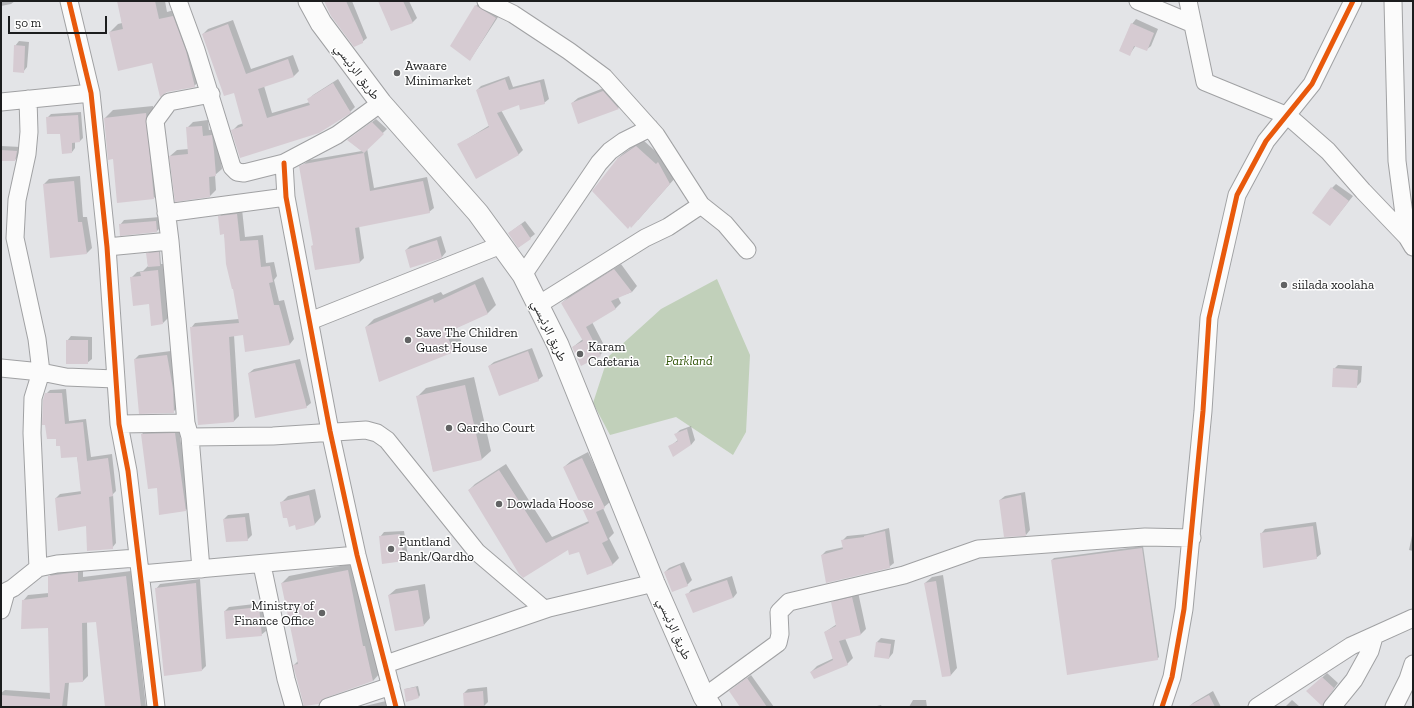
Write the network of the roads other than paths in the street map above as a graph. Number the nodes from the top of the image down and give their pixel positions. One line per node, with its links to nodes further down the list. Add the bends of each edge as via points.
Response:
1 (69, 1): 10 (street)
2 (178, 1): 11 (street)
3 (309, 1): 14 (main road, طريق الرئيسي, via 321,22)
4 (486, 1): 16 (street, via 513,14 604,77)
5 (1138, 1): 9 (street)
6 (1188, 1): 9 (street)
7 (1353, 1): 15 (street, via 1312,84)
8 (1393, 1): 22 (street, via 1397,161)
9 (1193, 24): 15 (street, via 1205,82)
10 (91, 92): 12 (street); 24 (street)
11 (210, 94): 17 (street, via 232,167 237,172 244,173); 20 (street, via 170,102 155,121)
12 (28, 99): 13 (street); 30 (street, via 28,146 17,200 15,238 37,339)
13 (1, 102)
14 (381, 103): 17 (street, via 337,135); 23 (main road, طريق الرئيسي, via 478,213)
15 (1288, 116): 22 (street, via 1328,151); 35 (street, via 1266,142 1236,195 1209,318)
16 (650, 128): 19 (street); 26 (street, via 624,141 599,163)
17 (284, 163): 18 (street)
18 (286, 197): 20 (street); 28 (street)
19 (700, 204): 25 (street, via 725,224); 27 (street, via 668,227 639,242)
20 (166, 214): 21 (street)
21 (170, 240): 24 (street); 33 (street)
22 (1410, 242)
23 (501, 245): 26 (main road, طريق الرئيسي); 28 (street)
24 (107, 247): 31 (street)
25 (747, 250)
26 (523, 275): 27 (main road, طريق الرئيسي)
27 (538, 305): 41 (main road, طريق الرئيسي, via 558,345)
28 (310, 321): 34 (street)
29 (1, 368): 30 (street)
30 (41, 372): 31 (street, via 66,377); 39 (street, via 33,398 32,433)
31 (115, 379): 32 (street)
32 (119, 424): 33 (street); 38 (street, via 128,471)
33 (188, 430): 34 (street, via 273,436); 40 (street)
34 (330, 431): 36 (street); 43 (street, via 366,430 378,433 387,440 477,552 544,608)
35 (1192, 538): 50 (street, via 1145,537 978,549 904,575 789,602 779,612 778,643); 55 (street, via 1179,645)
36 (357, 555): 37 (street); 47 (street)
37 (262, 565): 40 (street); 52 (street)
38 (139, 566): 39 (street, via 57,564); 40 (street); 51 (street)
39 (38, 568): 42 (street)
40 (201, 569)
41 (654, 584): 43 (street); 50 (main road, طريق الرئيسي)
42 (3, 593): 44 (street)
43 (549, 608): 47 (street)
44 (1, 610)
45 (1413, 618): 46 (street)
46 (1374, 637): 56 (street, via 1351,646); 57 (street, via 1370,651 1354,680)
47 (386, 664): 49 (street)
48 (1413, 664): 58 (street)
49 (391, 686): 53 (street); 54 (street)
50 (707, 702)
51 (156, 707)
52 (294, 707)
53 (328, 707)
54 (396, 707)
55 (1162, 707)
56 (1257, 707)
57 (1332, 707)
58 (1394, 707)

